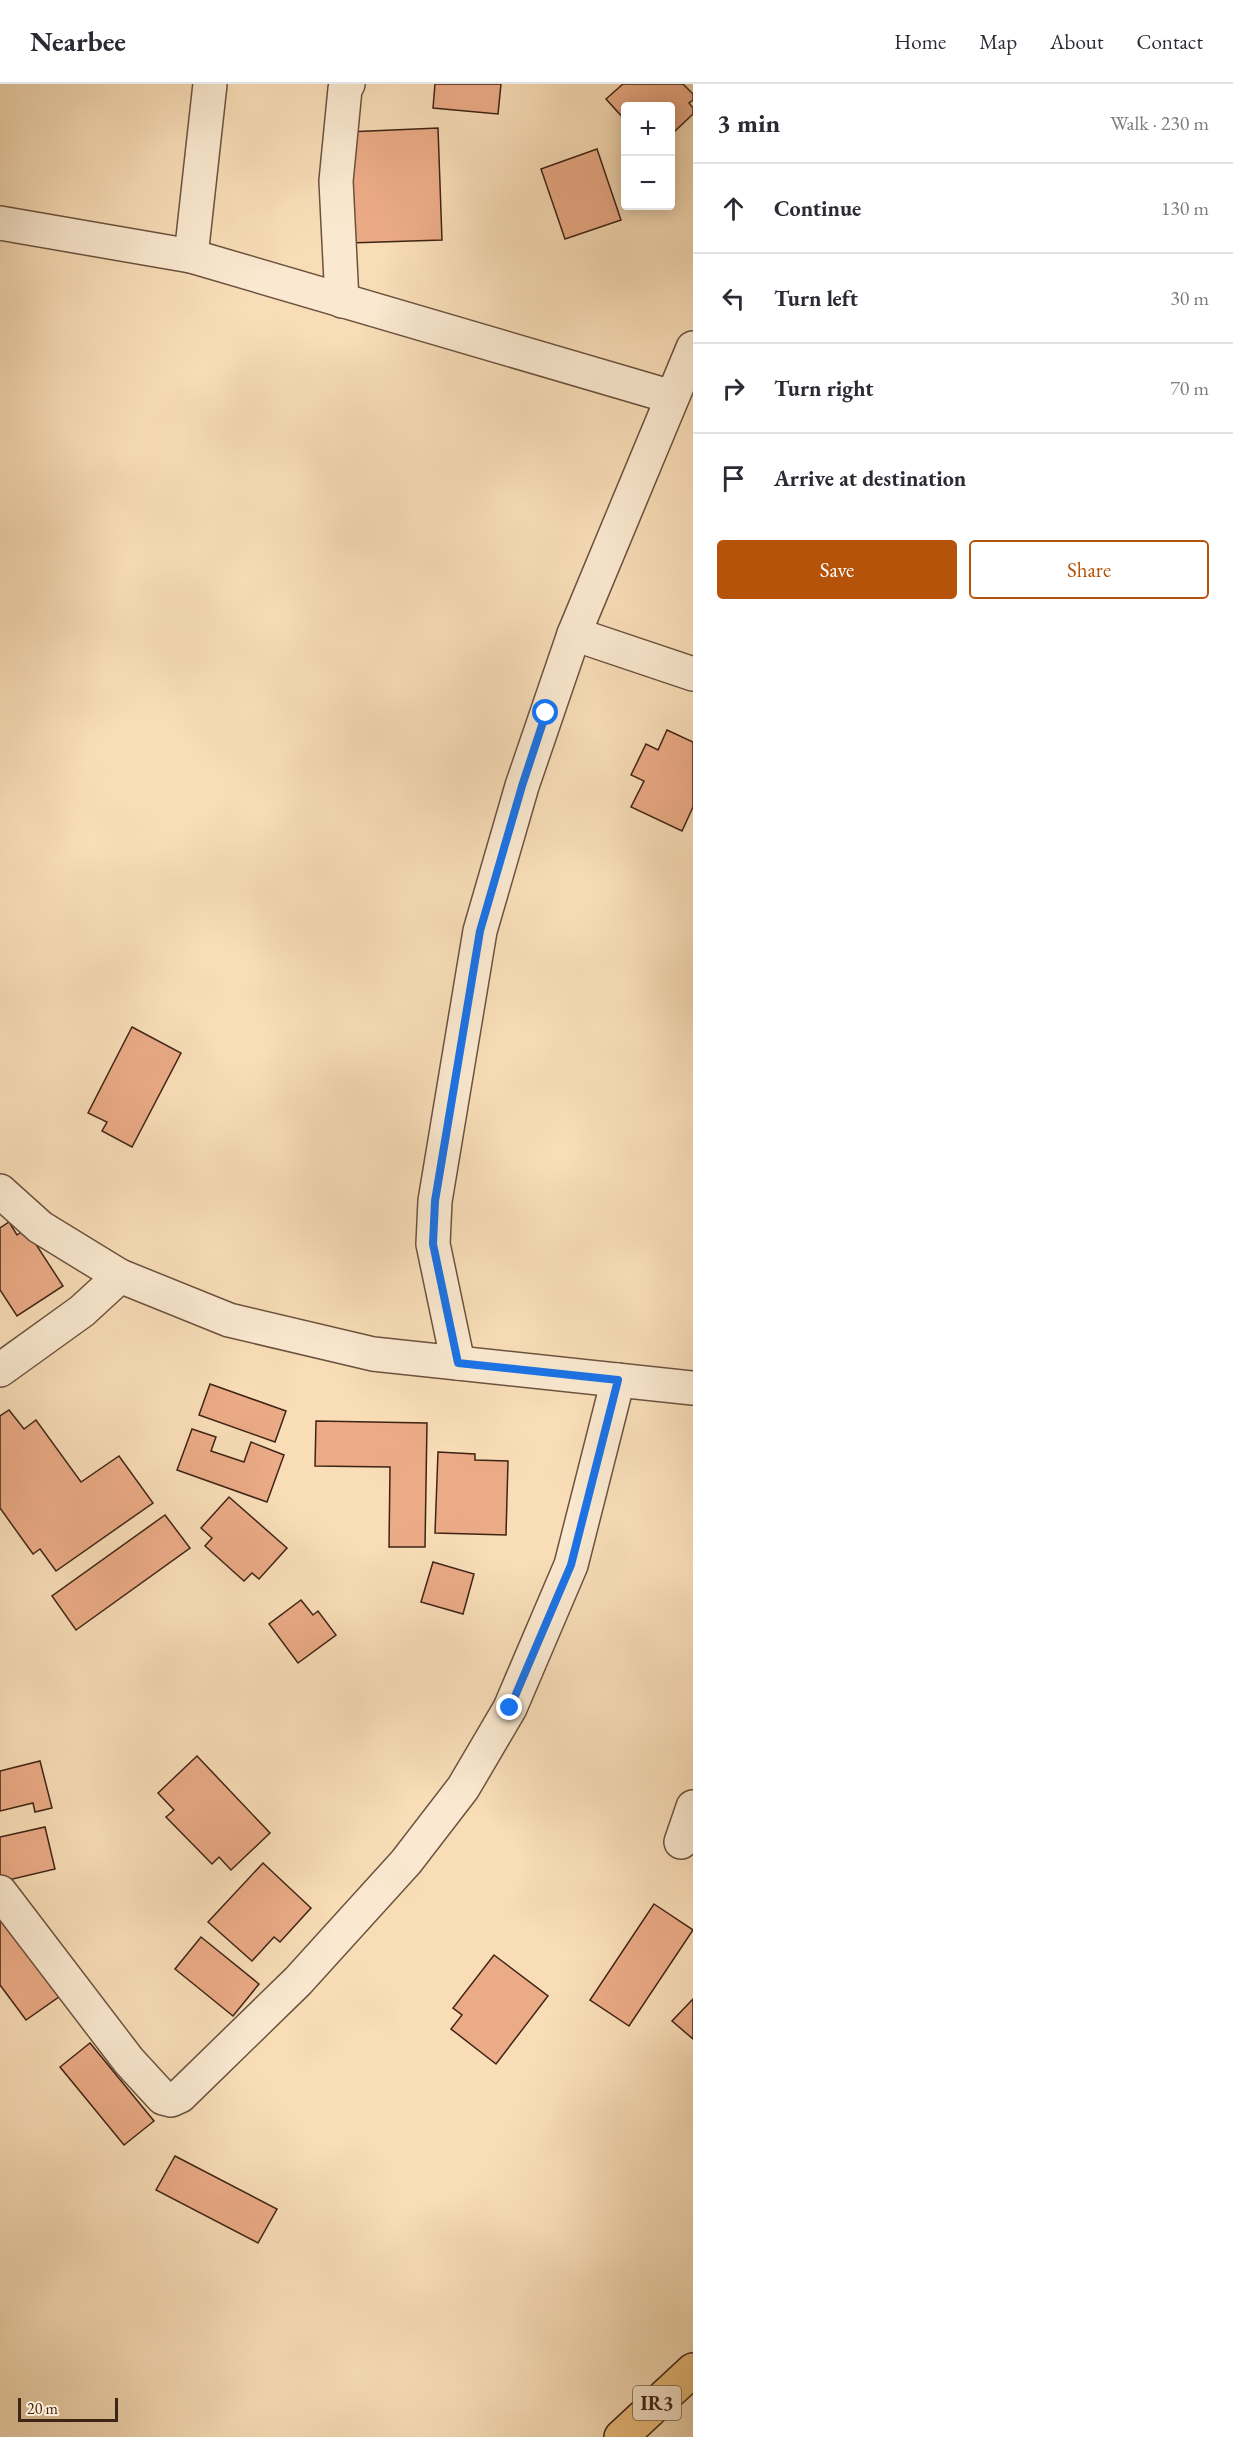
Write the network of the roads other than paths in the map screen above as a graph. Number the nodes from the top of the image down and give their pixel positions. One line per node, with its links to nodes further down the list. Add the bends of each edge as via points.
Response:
1 (210, 84): 4 (street)
2 (348, 84): 5 (street, via 336,181)
3 (0, 223): 4 (street)
4 (191, 256): 5 (street)
5 (342, 302): 7 (street)
6 (693, 348): 7 (street)
7 (672, 397): 8 (street)
8 (574, 634): 9 (street); 12 (street, via 522,786 480,931 435,1201 433,1244)
9 (693, 674)
10 (0, 1191): 11 (street, via 40,1227)
11 (120, 1276): 12 (street, via 229,1320 374,1354); 13 (street, via 82,1311)
12 (458, 1363): 14 (street)
13 (0, 1370)
14 (618, 1380): 15 (street); 18 (street, via 571,1565 510,1708 463,1788 406,1862 298,1981 180,2096 162,2098 129,2061)
15 (693, 1388)
16 (693, 1808): 17 (street)
17 (681, 1842)
18 (0, 1892)
19 (693, 2370): 20 (main road, IR3)
20 (621, 2437)

